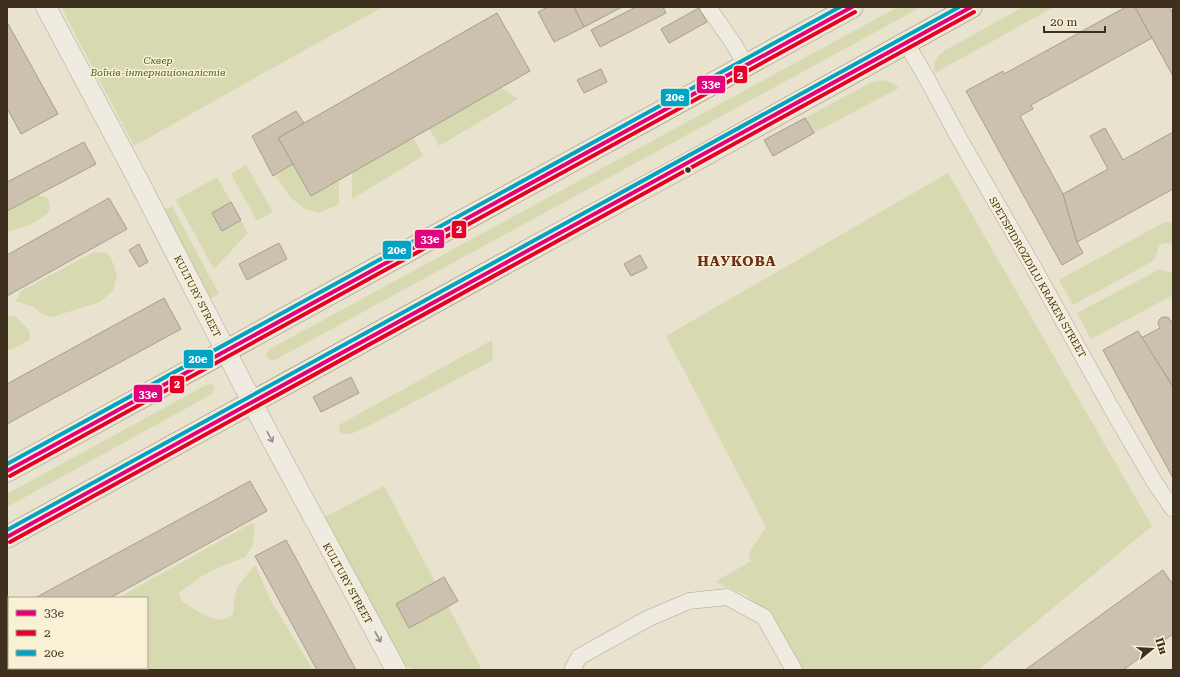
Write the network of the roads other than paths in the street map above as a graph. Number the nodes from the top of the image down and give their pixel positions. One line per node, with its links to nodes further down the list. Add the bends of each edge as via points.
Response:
1 (46, 7): 7 (street, KULTURY STREET)
2 (708, 7): 6 (street)
3 (852, 7): 6 (main road)
4 (971, 7): 5 (main road)
5 (906, 43): 8 (main road); 10 (street, SPETSPIDROZDILU KRAKEN STREET, via 1113,411)
6 (746, 65): 7 (main road)
7 (226, 350): 8 (street, KULTURY STREET); 9 (main road)
8 (252, 402): 11 (main road); 12 (street, KULTURY STREET, one-way to 12)
9 (7, 470)
10 (1173, 509)
11 (7, 537)
12 (396, 670)
13 (572, 670): 14 (street, via 579,656 647,619 689,601 727,597 764,617)
14 (794, 670)

